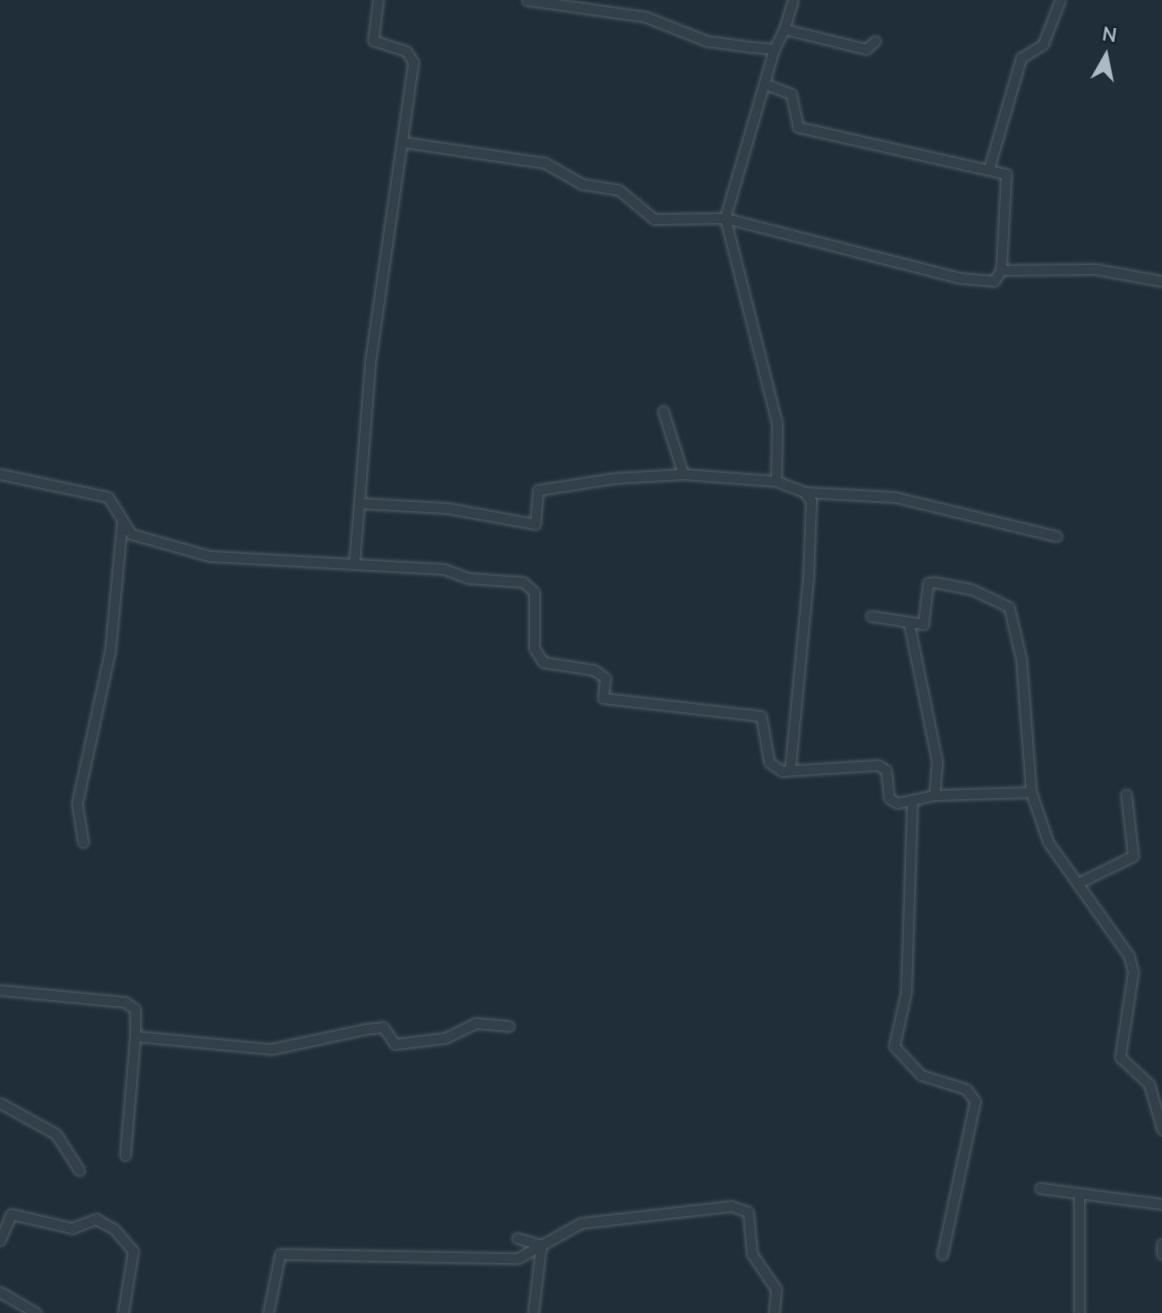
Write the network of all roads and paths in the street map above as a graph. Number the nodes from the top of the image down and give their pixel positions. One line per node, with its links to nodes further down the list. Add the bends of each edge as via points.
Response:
1 (378, 0): 9 (street, via 373,40 406,51 413,62)
2 (527, 0): 7 (street, via 646,16 708,41)
3 (793, 0): 5 (street)
4 (1060, 0): 10 (street, via 1043,44 1021,58)
5 (784, 29): 6 (street, via 866,49); 7 (street)
6 (875, 41)
7 (775, 50): 8 (street)
8 (768, 85): 10 (street, via 791,93 798,127); 11 (street)
9 (403, 142): 11 (street, via 545,163 582,184 620,190 654,219); 19 (street, via 365,400)
10 (989, 168): 12 (street, via 1007,179)
11 (725, 218): 12 (street, via 961,278 994,281); 17 (street, via 777,424)
12 (1001, 270): 13 (street, via 1082,268)
13 (1162, 281)
14 (663, 411): 16 (street)
15 (0, 474): 20 (street, via 108,497)
16 (683, 474): 17 (street); 19 (street, via 542,488 535,524 447,508)
17 (776, 481): 18 (street)
18 (804, 492): 21 (street, via 907,499); 25 (street, via 811,501 808,578)
19 (359, 503): 22 (street)
20 (122, 522): 22 (street, via 131,534 156,544 210,556); 30 (street, via 110,651 77,803)
21 (1056, 536)
22 (354, 564): 25 (street, via 523,582 534,592 534,648 543,662 594,670 605,678 603,698 761,716 769,762)
23 (871, 617): 24 (street)
24 (909, 624): 26 (street, via 923,624 928,583 934,582 990,595 1013,613); 28 (street, via 937,762)
25 (790, 770): 29 (street, via 878,765 886,769 889,798)
26 (1031, 792): 28 (street); 31 (street, via 1048,842)
27 (1126, 794): 31 (street, via 1133,856)
28 (934, 795): 29 (street)
29 (912, 802): 47 (street, via 906,992 894,1046 921,1075 966,1089 975,1101)
30 (83, 842)
31 (1078, 883): 36 (street, via 1129,956 1133,972 1120,1057 1149,1084)
32 (0, 990): 34 (street, via 125,1002 135,1009)
33 (509, 1026): 34 (street, via 476,1023 446,1038 395,1044 383,1027 271,1049)
34 (135, 1036): 37 (street)
35 (0, 1103): 38 (street, via 56,1134)
36 (1162, 1129)
37 (125, 1155)
38 (79, 1170)
39 (1040, 1188): 40 (street)
40 (1079, 1194): 41 (street); 54 (street)
41 (1162, 1204)
42 (517, 1238): 45 (street)
43 (0, 1240): 50 (street, via 11,1214 72,1228 96,1219 114,1229 133,1251)
44 (1162, 1244): 46 (street)
45 (541, 1245): 51 (street, via 518,1258 280,1254); 52 (street); 53 (street, via 582,1223 746,1207 752,1254 776,1289)
46 (1162, 1254)
47 (942, 1255)
48 (0, 1292): 49 (street)
49 (36, 1313)
50 (123, 1313)
51 (268, 1313)
52 (533, 1313)
53 (774, 1313)
54 (1079, 1313)

